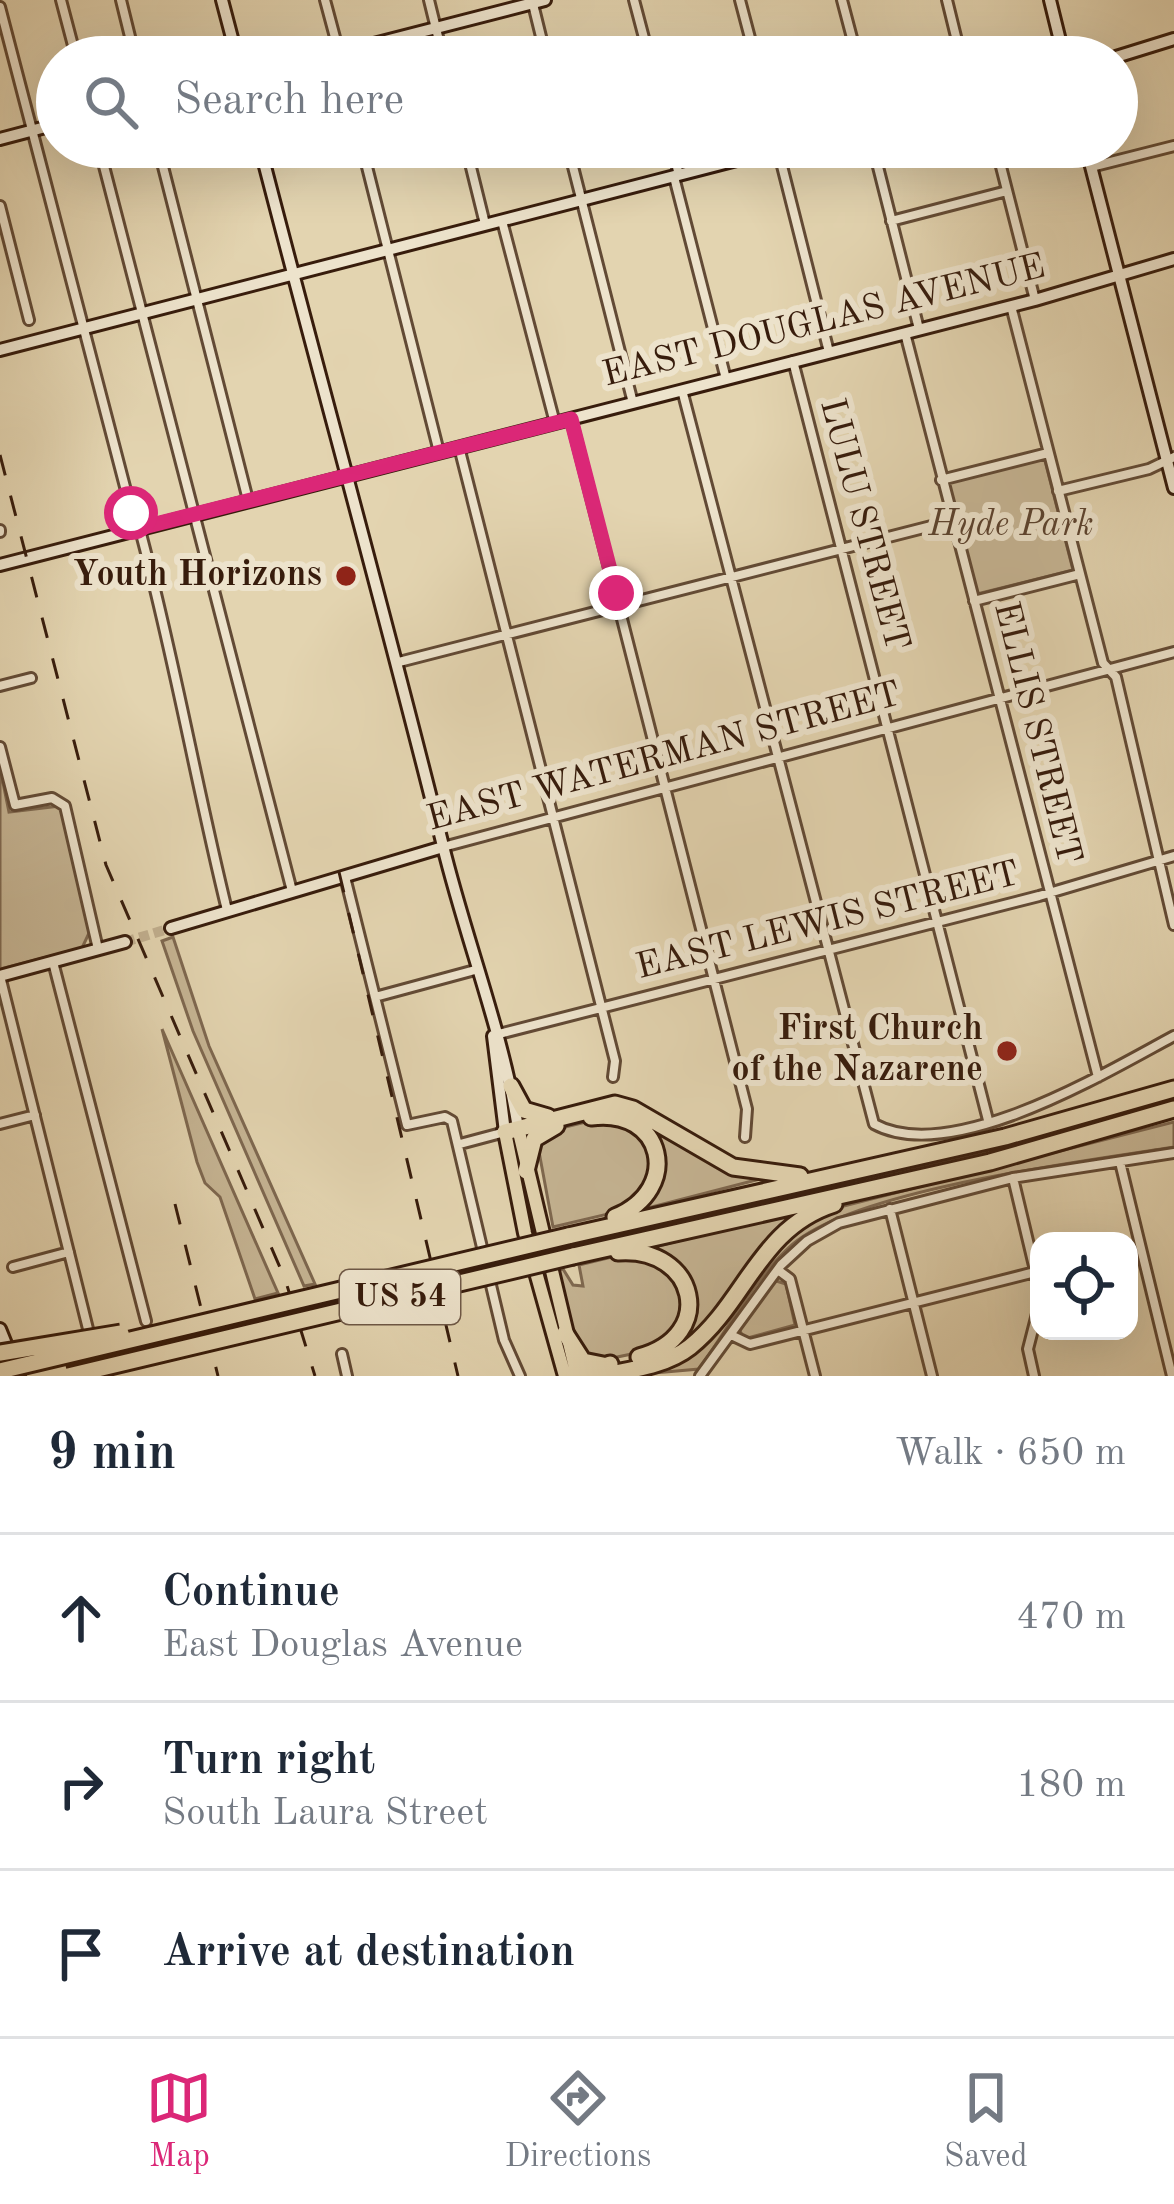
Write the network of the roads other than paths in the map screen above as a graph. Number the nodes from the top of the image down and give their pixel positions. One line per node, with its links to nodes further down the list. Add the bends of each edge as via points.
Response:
1 (61, 0): 15 (street)
2 (122, 0): 16 (street)
3 (223, 0): 17 (main road)
4 (325, 0): 18 (street)
5 (429, 0): 14 (street)
6 (634, 0): 22 (street)
7 (740, 0): 23 (street)
8 (842, 0): 24 (street)
9 (947, 0): 25 (street)
10 (1050, 0): 26 (main road)
11 (536, 1): 14 (main road); 21 (street)
12 (0, 7): 13 (street)
13 (2, 25): 29 (street)
14 (436, 28): 19 (main road); 20 (street)
15 (70, 36)
16 (130, 36)
17 (232, 36)
18 (334, 36)
19 (407, 36)
20 (438, 36)
21 (542, 36)
22 (643, 36)
23 (749, 36)
24 (851, 36)
25 (956, 36)
26 (1059, 36)
27 (1174, 39): 28 (main road)
28 (1138, 50)
29 (34, 130): 30 (street); 31 (main road)
30 (36, 138)
31 (0, 139)
32 (1174, 146): 33 (street)
33 (1138, 155)
34 (44, 168): 63 (street)
35 (104, 168): 61 (street)
36 (163, 168): 58 (street)
37 (265, 168): 56 (main road)
38 (367, 168): 54 (street)
39 (471, 168): 53 (street)
40 (573, 168): 49 (street)
41 (675, 168): 47 (street)
42 (706, 168): 47 (main road)
43 (786, 168): 67 (street)
44 (878, 168): 52 (street)
45 (1001, 168): 48 (street)
46 (1091, 168): 57 (main road)
47 (676, 176): 49 (main road); 69 (street)
48 (1007, 191): 52 (street); 59 (street)
49 (580, 200): 51 (main road); 71 (street)
50 (0, 206): 62 (street)
51 (502, 220): 53 (main road); 73 (street)
52 (891, 220): 64 (street)
53 (485, 224): 54 (main road)
54 (387, 249): 56 (main road); 75 (street)
55 (1174, 259): 57 (main road, EAST DOUGLAS AVENUE)
56 (292, 274): 58 (main road); 78 (main road)
57 (1119, 275): 59 (main road, EAST DOUGLAS AVENUE); 77 (main road)
58 (196, 299): 61 (main road); 82 (street)
59 (1035, 300): 60 (main road, EAST DOUGLAS AVENUE)
60 (1011, 306): 64 (main road, EAST DOUGLAS AVENUE); 76 (street)
61 (141, 313): 63 (main road); 83 (street)
62 (29, 320)
63 (85, 328): 66 (main road); 85 (street)
64 (919, 329): 65 (main road, EAST DOUGLAS AVENUE)
65 (905, 333): 67 (main road, EAST DOUGLAS AVENUE); 79 (street, ELLIS STREET)
66 (0, 350)
67 (830, 352): 68 (main road, EAST DOUGLAS AVENUE)
68 (793, 362): 69 (main road, EAST DOUGLAS AVENUE); 86 (street, LULU STREET)
69 (726, 379): 70 (main road, EAST DOUGLAS AVENUE)
70 (682, 390): 71 (main road, EAST DOUGLAS AVENUE); 89 (street)
71 (633, 403): 72 (main road, EAST DOUGLAS AVENUE)
72 (571, 419): 73 (main road, EAST DOUGLAS AVENUE); 91 (street)
73 (555, 423): 74 (main road, EAST DOUGLAS AVENUE)
74 (459, 447): 75 (main road, EAST DOUGLAS AVENUE); 92 (street)
75 (440, 452): 78 (main road, EAST DOUGLAS AVENUE)
76 (1048, 453): 79 (street); 81 (street)
77 (1170, 459): 80 (main road); 81 (street)
78 (346, 475): 82 (main road, EAST DOUGLAS AVENUE); 94 (main road)
79 (940, 480): 84 (street, ELLIS STREET)
80 (1174, 488)
81 (1058, 491): 88 (street)
82 (248, 500): 83 (main road, EAST DOUGLAS AVENUE)
83 (192, 514): 85 (main road, EAST DOUGLAS AVENUE); 109 (street)
84 (951, 520): 86 (street); 90 (street, ELLIS STREET)
85 (138, 529): 87 (main road, EAST DOUGLAS AVENUE); 111 (street)
86 (841, 549): 89 (street); 99 (street, LULU STREET)
87 (0, 565)
88 (1080, 574): 90 (street); 95 (street)
89 (730, 578): 91 (street); 101 (street)
90 (974, 601): 98 (street, ELLIS STREET)
91 (619, 606): 92 (street); 103 (street)
92 (507, 634): 94 (street); 104 (street)
93 (1174, 652): 95 (street, EAST WATERMAN STREET)
94 (399, 662): 105 (main road)
95 (1109, 669): 98 (street, EAST WATERMAN STREET); 107 (street)
96 (31, 677): 97 (street)
97 (0, 686)
98 (999, 699): 99 (street, EAST WATERMAN STREET); 110 (street, ELLIS STREET)
99 (889, 729): 101 (street, EAST WATERMAN STREET); 112 (street, LULU STREET)
100 (0, 747): 102 (street)
101 (778, 759): 103 (street, EAST WATERMAN STREET); 116 (street)
102 (2, 764): 117 (street, via 15,805 52,798 65,806)
103 (668, 789): 104 (street, EAST WATERMAN STREET); 121 (street)
104 (554, 819): 105 (street, EAST WATERMAN STREET); 123 (street)
105 (443, 847): 108 (main road, EAST WATERMAN STREET); 119 (main road)
106 (1174, 856): 107 (street, EAST LEWIS STREET)
107 (1160, 859): 110 (street, EAST LEWIS STREET); 113 (street)
108 (345, 877): 109 (main road, EAST WATERMAN STREET); 122 (street)
109 (292, 892): 111 (main road, EAST WATERMAN STREET)
110 (1048, 892): 112 (street, EAST LEWIS STREET); 126 (street, ELLIS STREET)
111 (227, 910): 114 (main road, EAST WATERMAN STREET)
112 (938, 922): 116 (street, EAST LEWIS STREET); 133 (street, LULU STREET)
113 (1174, 925)
114 (170, 928)
115 (125, 942): 117 (main road)
116 (826, 950): 121 (street, EAST LEWIS STREET); 133 (street, via 874,1124 915,1134)
117 (99, 951): 118 (main road)
118 (53, 962): 120 (main road); 155 (street)
119 (475, 970): 122 (street); 124 (main road)
120 (0, 976): 132 (street)
121 (715, 979): 123 (street, EAST LEWIS STREET); 137 (street, via 747,1109)
122 (375, 997): 138 (street, via 407,1125 446,1117)
123 (602, 1008): 124 (street, EAST LEWIS STREET); 127 (street)
124 (493, 1036): 128 (main road); 136 (main road)
125 (1174, 1036): 126 (street)
126 (1098, 1077): 133 (street)
127 (613, 1078)
128 (511, 1086): 130 (highway, via 533,1115); 136 (main road)
129 (1174, 1086): 142 (highway, US 54)
130 (575, 1112): 136 (highway); 142 (highway, via 633,1108 761,1175)
131 (1174, 1112): 144 (highway, US 54)
132 (35, 1115): 134 (street); 148 (street)
133 (988, 1120)
134 (0, 1124)
135 (556, 1126): 136 (highway); 141 (highway, via 534,1139); 146 (highway, via 618,1117 645,1132 657,1157 656,1181 640,1206)
136 (514, 1130): 138 (street); 141 (main road); 172 (main road, via 524,1233)
137 (746, 1137)
138 (460, 1144): 171 (street, via 504,1340)
139 (1174, 1153): 140 (street)
140 (1120, 1162): 143 (street); 178 (street)
141 (526, 1171): 158 (main road)
142 (857, 1171): 146 (highway, US 54)
143 (1013, 1178): 145 (street); 147 (street)
144 (894, 1185): 149 (highway, US 54); 165 (highway, via 775,1238 687,1349)
145 (890, 1210): 151 (street, via 807,1240); 153 (street)
146 (568, 1236): 154 (highway, US 54, bridge)
147 (1030, 1247)
148 (69, 1252): 150 (street); 168 (street)
149 (573, 1256): 160 (highway, US 54, bridge); 165 (highway, via 649,1254 685,1283 688,1315 676,1338)
150 (13, 1267)
151 (778, 1270): 157 (street, via 790,1279); 159 (street)
152 (1030, 1273): 153 (street)
153 (913, 1301): 157 (street); 176 (street)
154 (224, 1316): 162 (highway, bridge); 164 (highway, US 54, bridge)
155 (146, 1321)
156 (0, 1329): 166 (main road)
157 (803, 1330): 159 (street, via 749,1344); 175 (street)
158 (565, 1334): 165 (highway, via 583,1361); 173 (main road)
159 (731, 1335): 174 (street)
160 (227, 1338): 167 (highway, US 54, bridge); 169 (highway, bridge)
161 (1030, 1340): 177 (street)
162 (0, 1354)
163 (342, 1354): 170 (street)
164 (0, 1371)
165 (606, 1373): 173 (highway)
166 (19, 1376)
167 (68, 1376)
168 (100, 1376)
169 (112, 1376)
170 (347, 1376)
171 (520, 1376)
172 (565, 1376)
173 (576, 1376)
174 (700, 1376)
175 (815, 1376)
176 (932, 1376)
177 (1034, 1376)
178 (1172, 1376)

